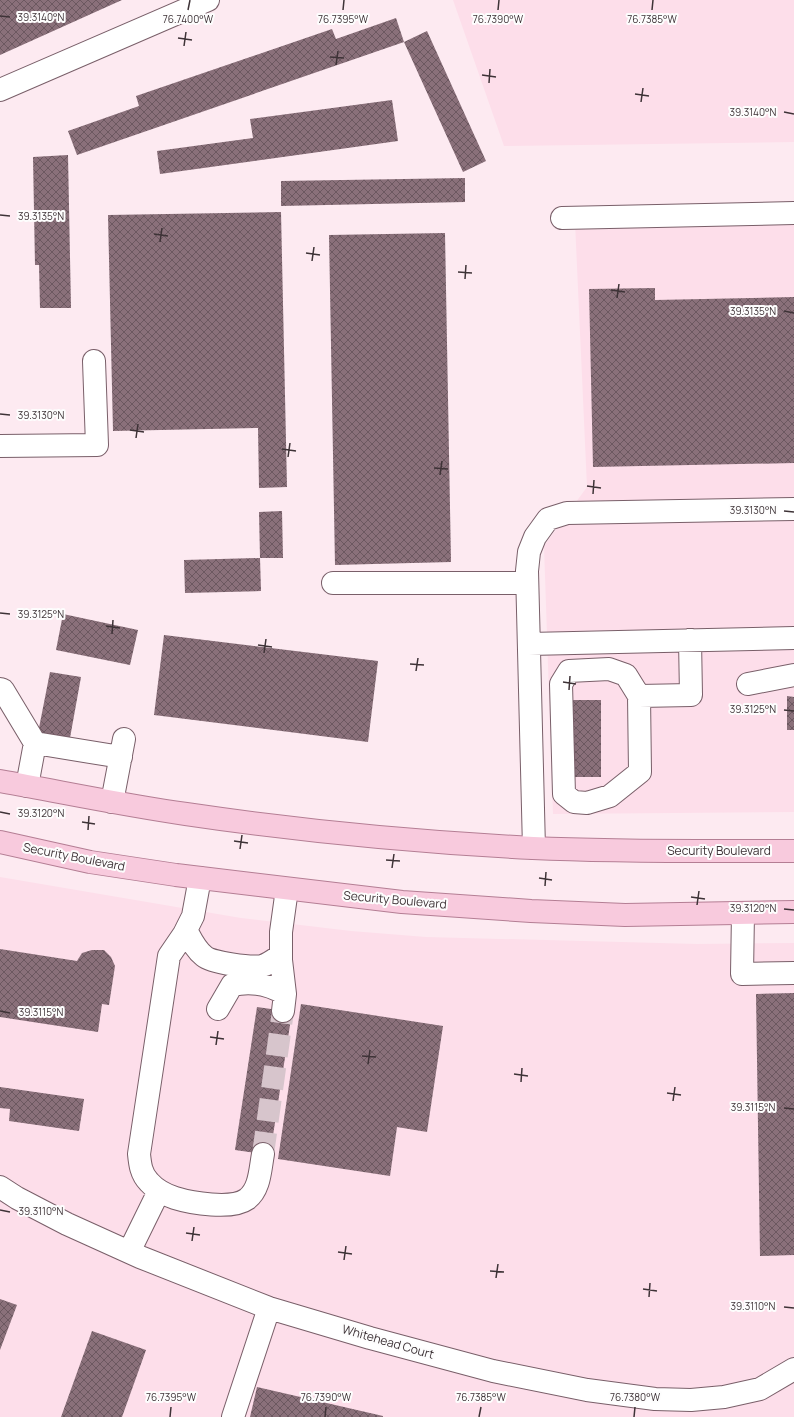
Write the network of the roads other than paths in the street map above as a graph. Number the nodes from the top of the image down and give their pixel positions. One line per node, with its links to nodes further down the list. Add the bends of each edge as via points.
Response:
1 (208, 0): 2 (street)
2 (0, 90)
3 (794, 213): 4 (street)
4 (562, 218)
5 (94, 361): 6 (street, via 97,445)
6 (0, 446)
7 (794, 509): 8 (street, via 567,513 548,519 535,537 529,552)
8 (528, 582): 9 (street); 12 (street)
9 (333, 583)
10 (794, 638): 11 (street)
11 (690, 640): 12 (street); 16 (street, via 691,695)
12 (529, 644): 22 (street)
13 (794, 675): 14 (street)
14 (748, 684)
15 (0, 689): 17 (street)
16 (639, 696): 16 (street, via 626,675 609,669 569,671 561,684 564,794 574,802 587,803 610,796 640,772)
17 (35, 743): 19 (street); 20 (street, via 122,748)
18 (0, 780): 19 (main road, Security Boulevard)
19 (27, 786): 20 (main road, Security Boulevard)
20 (112, 802): 22 (main road, Security Boulevard, via 299,828 404,839)
21 (0, 842): 24 (main road, Security Boulevard, via 90,862)
22 (534, 848): 23 (main road, Security Boulevard, via 632,851)
23 (794, 850)
24 (200, 878): 25 (main road, Security Boulevard); 29 (street, via 193,916)
25 (287, 889): 28 (main road, Security Boulevard, via 402,902 531,910 625,914); 30 (street, via 281,932)
26 (794, 908): 28 (main road)
27 (794, 912): 28 (main road, Security Boulevard)
28 (743, 914): 32 (street, via 742,974)
29 (186, 930): 31 (street, via 204,957); 35 (street, via 169,956 139,1154 140,1169 148,1182)
30 (281, 955): 31 (street, via 263,966); 31 (street, via 284,1002 277,989 243,983 232,985 218,1009)
31 (225, 962)
32 (794, 973)
33 (263, 1154): 35 (street, via 257,1188 246,1200 229,1205 209,1204 174,1198)
34 (0, 1187): 36 (street, Whitehead Court, via 67,1224)
35 (159, 1190): 36 (street)
36 (129, 1252): 37 (street, Whitehead Court)
37 (269, 1308): 39 (street, Whitehead Court, via 493,1371 587,1390); 40 (street)
38 (794, 1369): 39 (street, Whitehead Court, via 760,1389)
39 (650, 1408)
40 (233, 1417)

